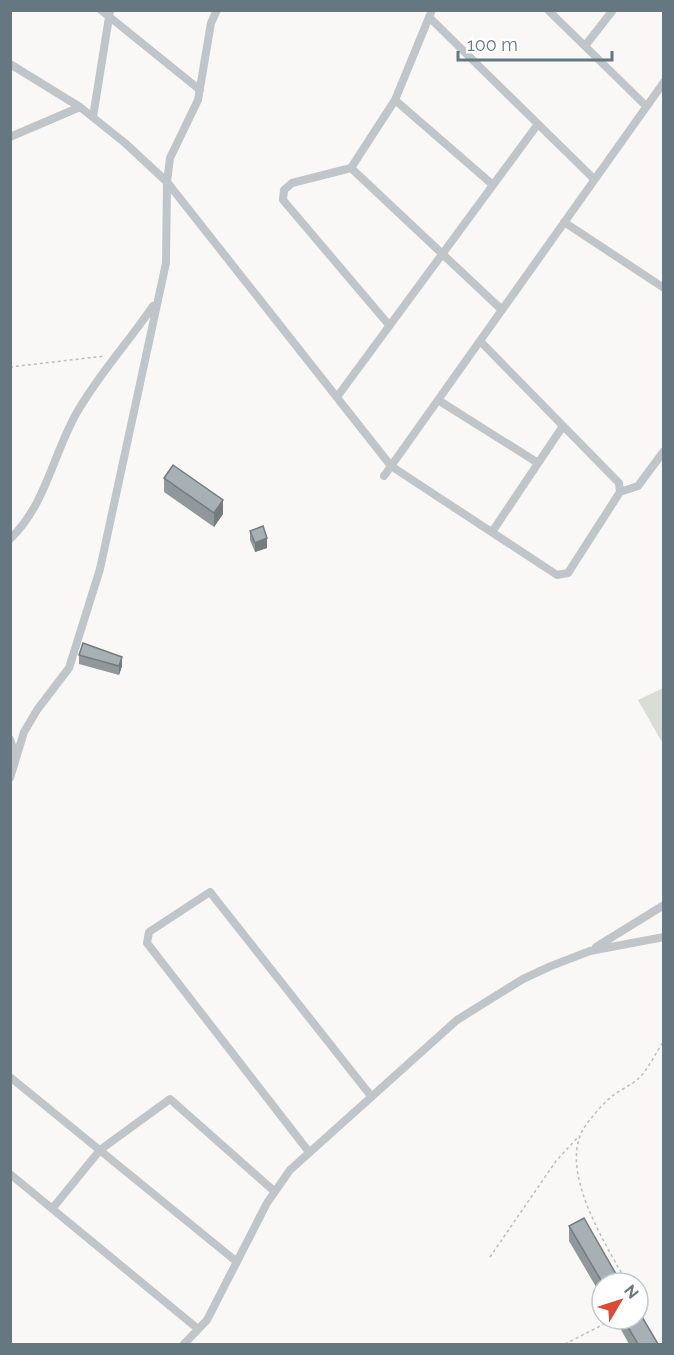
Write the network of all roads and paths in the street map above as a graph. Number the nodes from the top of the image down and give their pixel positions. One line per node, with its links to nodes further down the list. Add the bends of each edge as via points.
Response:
1 (217, 10): 9 (street, via 211,23)
2 (548, 10): 6 (street)
3 (613, 10): 6 (street)
4 (107, 12): 9 (street); 13 (street)
5 (431, 14): 10 (street); 14 (street)
6 (585, 46): 11 (street)
7 (10, 64): 12 (street)
8 (663, 82): 11 (street)
9 (200, 90): 18 (street, via 170,158)
10 (395, 100): 16 (street); 19 (street)
11 (646, 106): 17 (street)
12 (80, 107): 13 (street); 15 (street)
13 (93, 117): 18 (street)
14 (538, 124): 17 (street); 19 (street)
15 (10, 137)
16 (351, 168): 21 (street); 25 (street, via 292,183 284,190 283,200)
17 (594, 179): 20 (street)
18 (167, 182): 23 (street, via 166,264); 29 (street)
19 (493, 185): 21 (street)
20 (564, 222): 22 (street); 24 (street)
21 (442, 254): 24 (street); 25 (street)
22 (663, 288)
23 (155, 304): 27 (street); 40 (street, via 100,569 69,668 37,710)
24 (502, 310): 26 (street)
25 (389, 325): 29 (street)
26 (480, 341): 30 (street); 31 (street)
27 (117, 356): 28 (path); 38 (street, via 74,417 32,514)
28 (10, 367)
29 (336, 397): 34 (street)
30 (438, 400): 33 (street); 34 (street)
31 (563, 426): 33 (street); 36 (street, via 619,483)
32 (663, 451): 36 (street, via 638,486)
33 (538, 463): 37 (street)
34 (391, 466): 35 (street); 37 (street)
35 (384, 476)
36 (620, 492): 37 (street, via 568,573 557,575)
37 (492, 532)
38 (10, 539)
39 (10, 739): 40 (street)
40 (16, 757): 41 (street)
41 (10, 778)
42 (663, 905): 44 (street)
43 (663, 937): 44 (street)
44 (590, 951): 47 (street, via 523,979 457,1020)
45 (663, 1041): 48 (path, via 638,1079 610,1098)
46 (10, 1077): 49 (street)
47 (371, 1096): 50 (street); 50 (street, via 210,892 149,932 147,943)
48 (579, 1135): 54 (path, via 556,1161); 56 (path, via 577,1165 587,1208)
49 (100, 1150): 52 (street, via 170,1099); 53 (street); 55 (street)
50 (309, 1152): 52 (street)
51 (10, 1174): 53 (street)
52 (274, 1191): 55 (street)
53 (52, 1209): 57 (street)
54 (490, 1257)
55 (237, 1262): 57 (street, via 207,1320)
56 (621, 1271)
57 (198, 1329): 59 (street)
58 (590, 1331): 60 (path)
59 (184, 1344)
60 (565, 1344)

